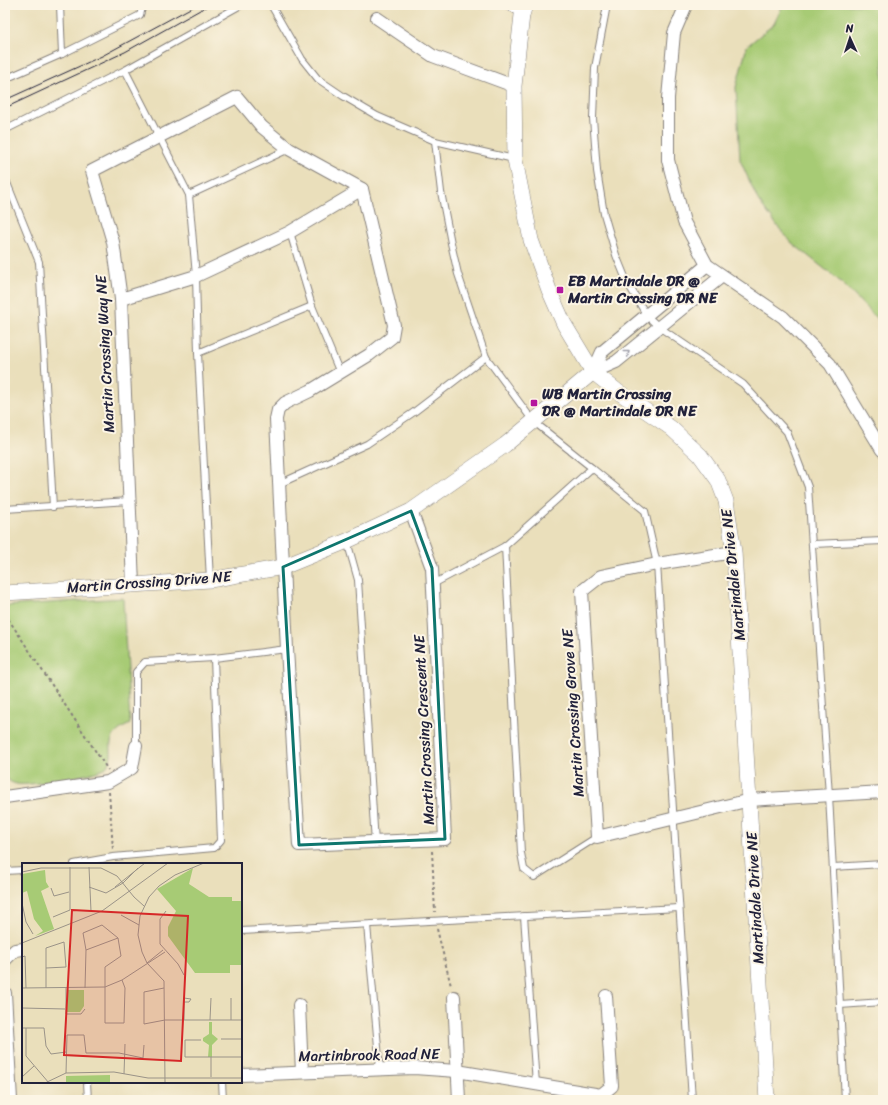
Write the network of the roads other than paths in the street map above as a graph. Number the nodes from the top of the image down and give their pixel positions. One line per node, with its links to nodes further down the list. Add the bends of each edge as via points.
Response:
1 (60, 5): 10 (lane)
2 (143, 5): 10 (lane, via 140,15)
3 (240, 5): 11 (lane)
4 (271, 5): 16 (lane, via 302,60 318,79 377,116)
5 (507, 5): 8 (lane)
6 (607, 5): 28 (lane, via 595,68 593,118 597,171 604,214 616,255)
7 (686, 5): 23 (street, via 674,33 668,98 668,160 684,222)
8 (524, 10): 13 (street, Martindale Drive NE)
9 (377, 18): 13 (street, via 433,56)
10 (62, 54): 12 (lane)
11 (125, 70): 14 (lane); 15 (lane)
12 (5, 79)
13 (514, 86): 18 (street, Martindale Drive NE)
14 (5, 130)
15 (159, 135): 17 (street, Martin Crossing Way NE, via 237,97 262,127); 21 (lane); 26 (street, Martin Crossing Way NE, via 92,171 113,242)
16 (435, 141): 18 (lane); 31 (lane, via 440,192 458,274)
17 (289, 149): 20 (street, Martin Crossing Way NE); 21 (lane)
18 (515, 160): 33 (street, Martindale Drive NE, via 531,240 549,290 564,324)
19 (5, 178): 39 (lane, via 39,262)
20 (362, 189): 22 (street); 32 (street, via 394,325 392,337 369,355)
21 (189, 195): 24 (lane)
22 (290, 232): 24 (street); 27 (lane)
23 (708, 265): 25 (street); 28 (street, Martin Crossing Drive NE)
24 (196, 276): 26 (street); 30 (lane)
25 (722, 276): 29 (street, Martin Crossing Drive NE); 35 (street, via 783,317 830,364)
26 (121, 299): 38 (street, Martin Crossing Way NE)
27 (312, 306): 30 (lane); 32 (lane)
28 (646, 316): 29 (lane); 33 (street, Martin Crossing Drive NE, via 602,352)
29 (659, 327): 33 (street, Martin Crossing Drive NE, one-way to 29, via 616,362); 44 (lane, via 743,384 787,432 808,487)
30 (198, 354): 49 (lane)
31 (486, 357): 34 (lane); 37 (lane, via 367,444)
32 (340, 372): 37 (street, via 285,403 278,410 276,419)
33 (593, 372): 34 (street, Martin Crossing Drive NE); 46 (street, Martindale Drive NE, via 671,428 700,456 718,480 726,501)
34 (533, 421): 36 (lane); 41 (street, Martin Crossing Drive NE, via 505,445)
35 (882, 450)
36 (592, 468): 45 (lane); 47 (lane, via 645,511)
37 (279, 484): 48 (street)
38 (129, 501): 39 (lane); 50 (street, Martin Crossing Way NE)
39 (53, 507): 40 (lane)
40 (5, 509)
41 (411, 511): 42 (street, Martin Crossing Drive NE); 51 (street, Martin Crossing Crescent NE, via 432,568)
42 (346, 541): 48 (street, Martin Crossing Drive NE); 62 (lane, via 358,580)
43 (883, 541): 44 (lane)
44 (813, 544): 57 (lane)
45 (505, 546): 51 (lane); 61 (lane, via 524,869 534,877)
46 (734, 552): 47 (street, Martin Crossing Grove NE); 59 (street, Martindale Drive NE)
47 (657, 564): 60 (lane); 61 (street, Martin Crossing Grove NE, via 601,576 582,591)
48 (283, 567): 49 (street, Martin Crossing Drive NE); 53 (street, Martin Crossing Crescent NE)
49 (210, 580): 50 (street, Martin Crossing Drive NE)
50 (133, 584): 52 (street, Martin Crossing Drive NE)
51 (433, 584): 62 (street, Martin Crossing Crescent NE, via 445,839)
52 (5, 593)
53 (287, 649): 54 (lane); 62 (street, Martin Crossing Crescent NE, via 299,845)
54 (214, 658): 55 (lane, via 145,662 136,672); 63 (lane, via 221,840 214,848)
55 (136, 746): 58 (street, via 132,768 108,782)
56 (883, 792): 57 (street)
57 (829, 795): 59 (street); 65 (lane)
58 (5, 797)
59 (750, 800): 60 (street); 94 (street, Martindale Drive NE)
60 (675, 819): 61 (street); 68 (lane)
61 (597, 837)
62 (375, 843)
63 (80, 863)
64 (883, 864): 65 (lane)
65 (833, 867): 80 (lane)
66 (22, 870): 67 (lane)
67 (5, 871)
68 (679, 908): 69 (lane); 93 (lane)
69 (524, 916): 70 (lane); 88 (lane)
70 (367, 925): 71 (lane); 81 (lane)
71 (242, 932)
72 (22, 949): 73 (street, via 15,950)
73 (5, 960)
74 (5, 993): 78 (street)
75 (606, 996): 88 (street, Martinbrook Road NE, via 612,1086 601,1096)
76 (454, 997): 82 (street)
77 (883, 1002): 80 (lane)
78 (5, 1005): 85 (street)
79 (299, 1005): 83 (street)
80 (840, 1005): 95 (lane)
81 (380, 1069): 82 (street, Martinbrook Road NE); 83 (street, Martinbrook Road NE)
82 (457, 1070): 88 (street, Martinbrook Road NE); 92 (street)
83 (302, 1072): 84 (street, Martinbrook Road NE)
84 (242, 1075)
85 (7, 1081): 89 (street)
86 (87, 1083): 90 (lane)
87 (222, 1083): 91 (lane)
88 (536, 1084)
89 (11, 1100)
90 (88, 1100)
91 (223, 1100)
92 (459, 1100)
93 (692, 1100)
94 (767, 1100)
95 (845, 1100)

